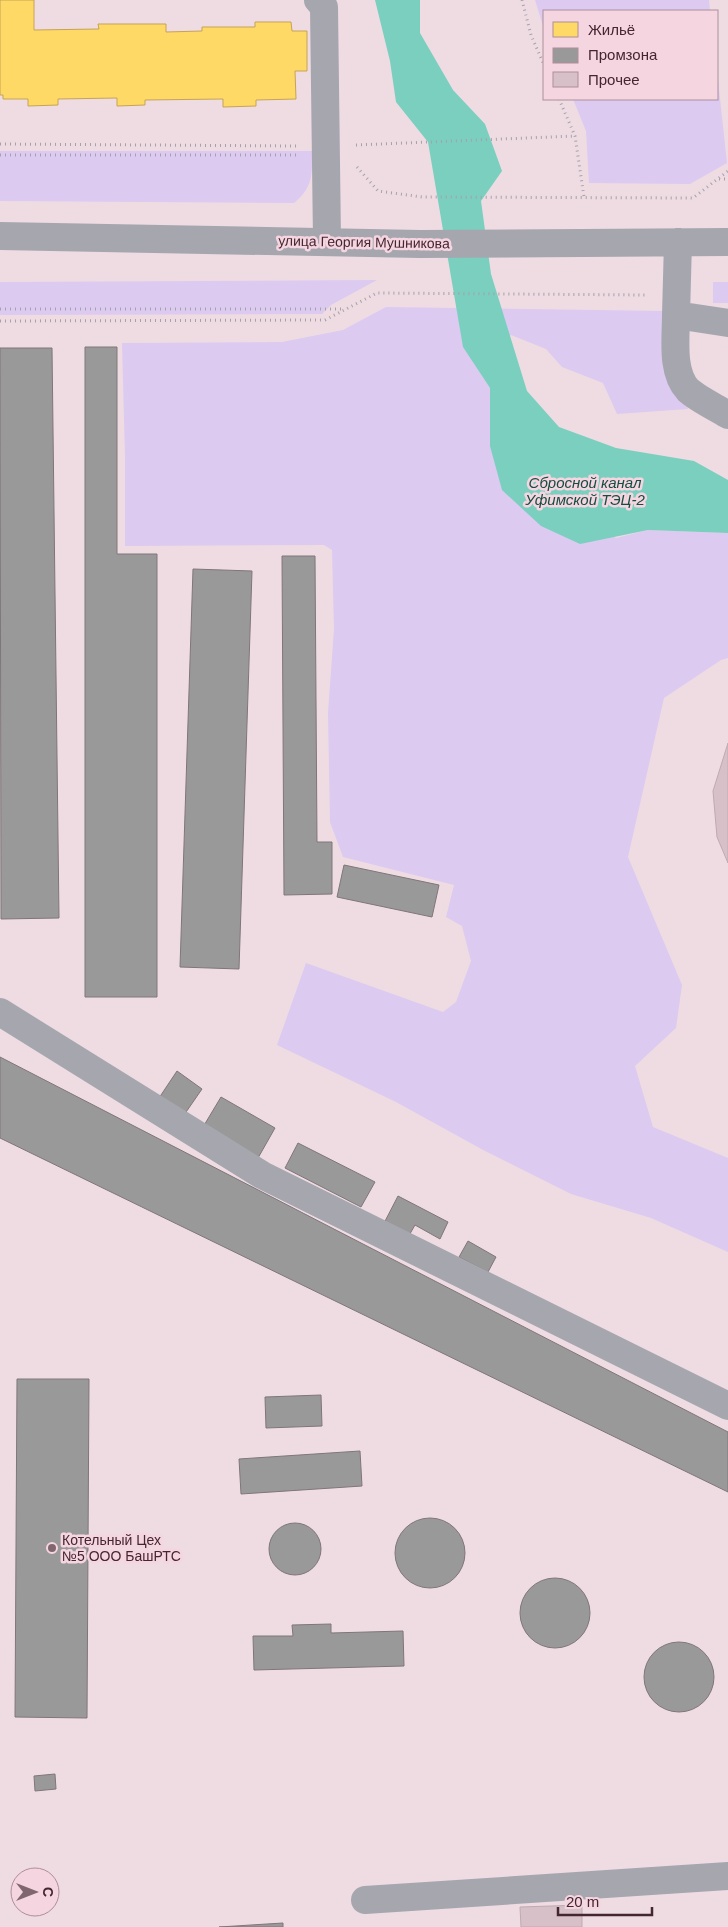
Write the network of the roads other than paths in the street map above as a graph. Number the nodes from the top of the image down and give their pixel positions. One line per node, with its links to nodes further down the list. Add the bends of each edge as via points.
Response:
1 (318, 0): 3 (street, via 324,7)
2 (0, 236): 3 (street, улица Георгия Мушникова)
3 (328, 241): 4 (street, улица Георгия Мушникова, via 420,244)
4 (678, 242): 5 (street, улица Георгия Мушникова); 6 (street)
5 (728, 242)
6 (676, 305): 7 (street); 8 (street, via 677,368 681,380 689,391)
7 (728, 323)
8 (728, 415)
9 (0, 1012): 10 (street, via 262,1175)
10 (728, 1406)
11 (728, 1876): 12 (street)
12 (365, 1900)

